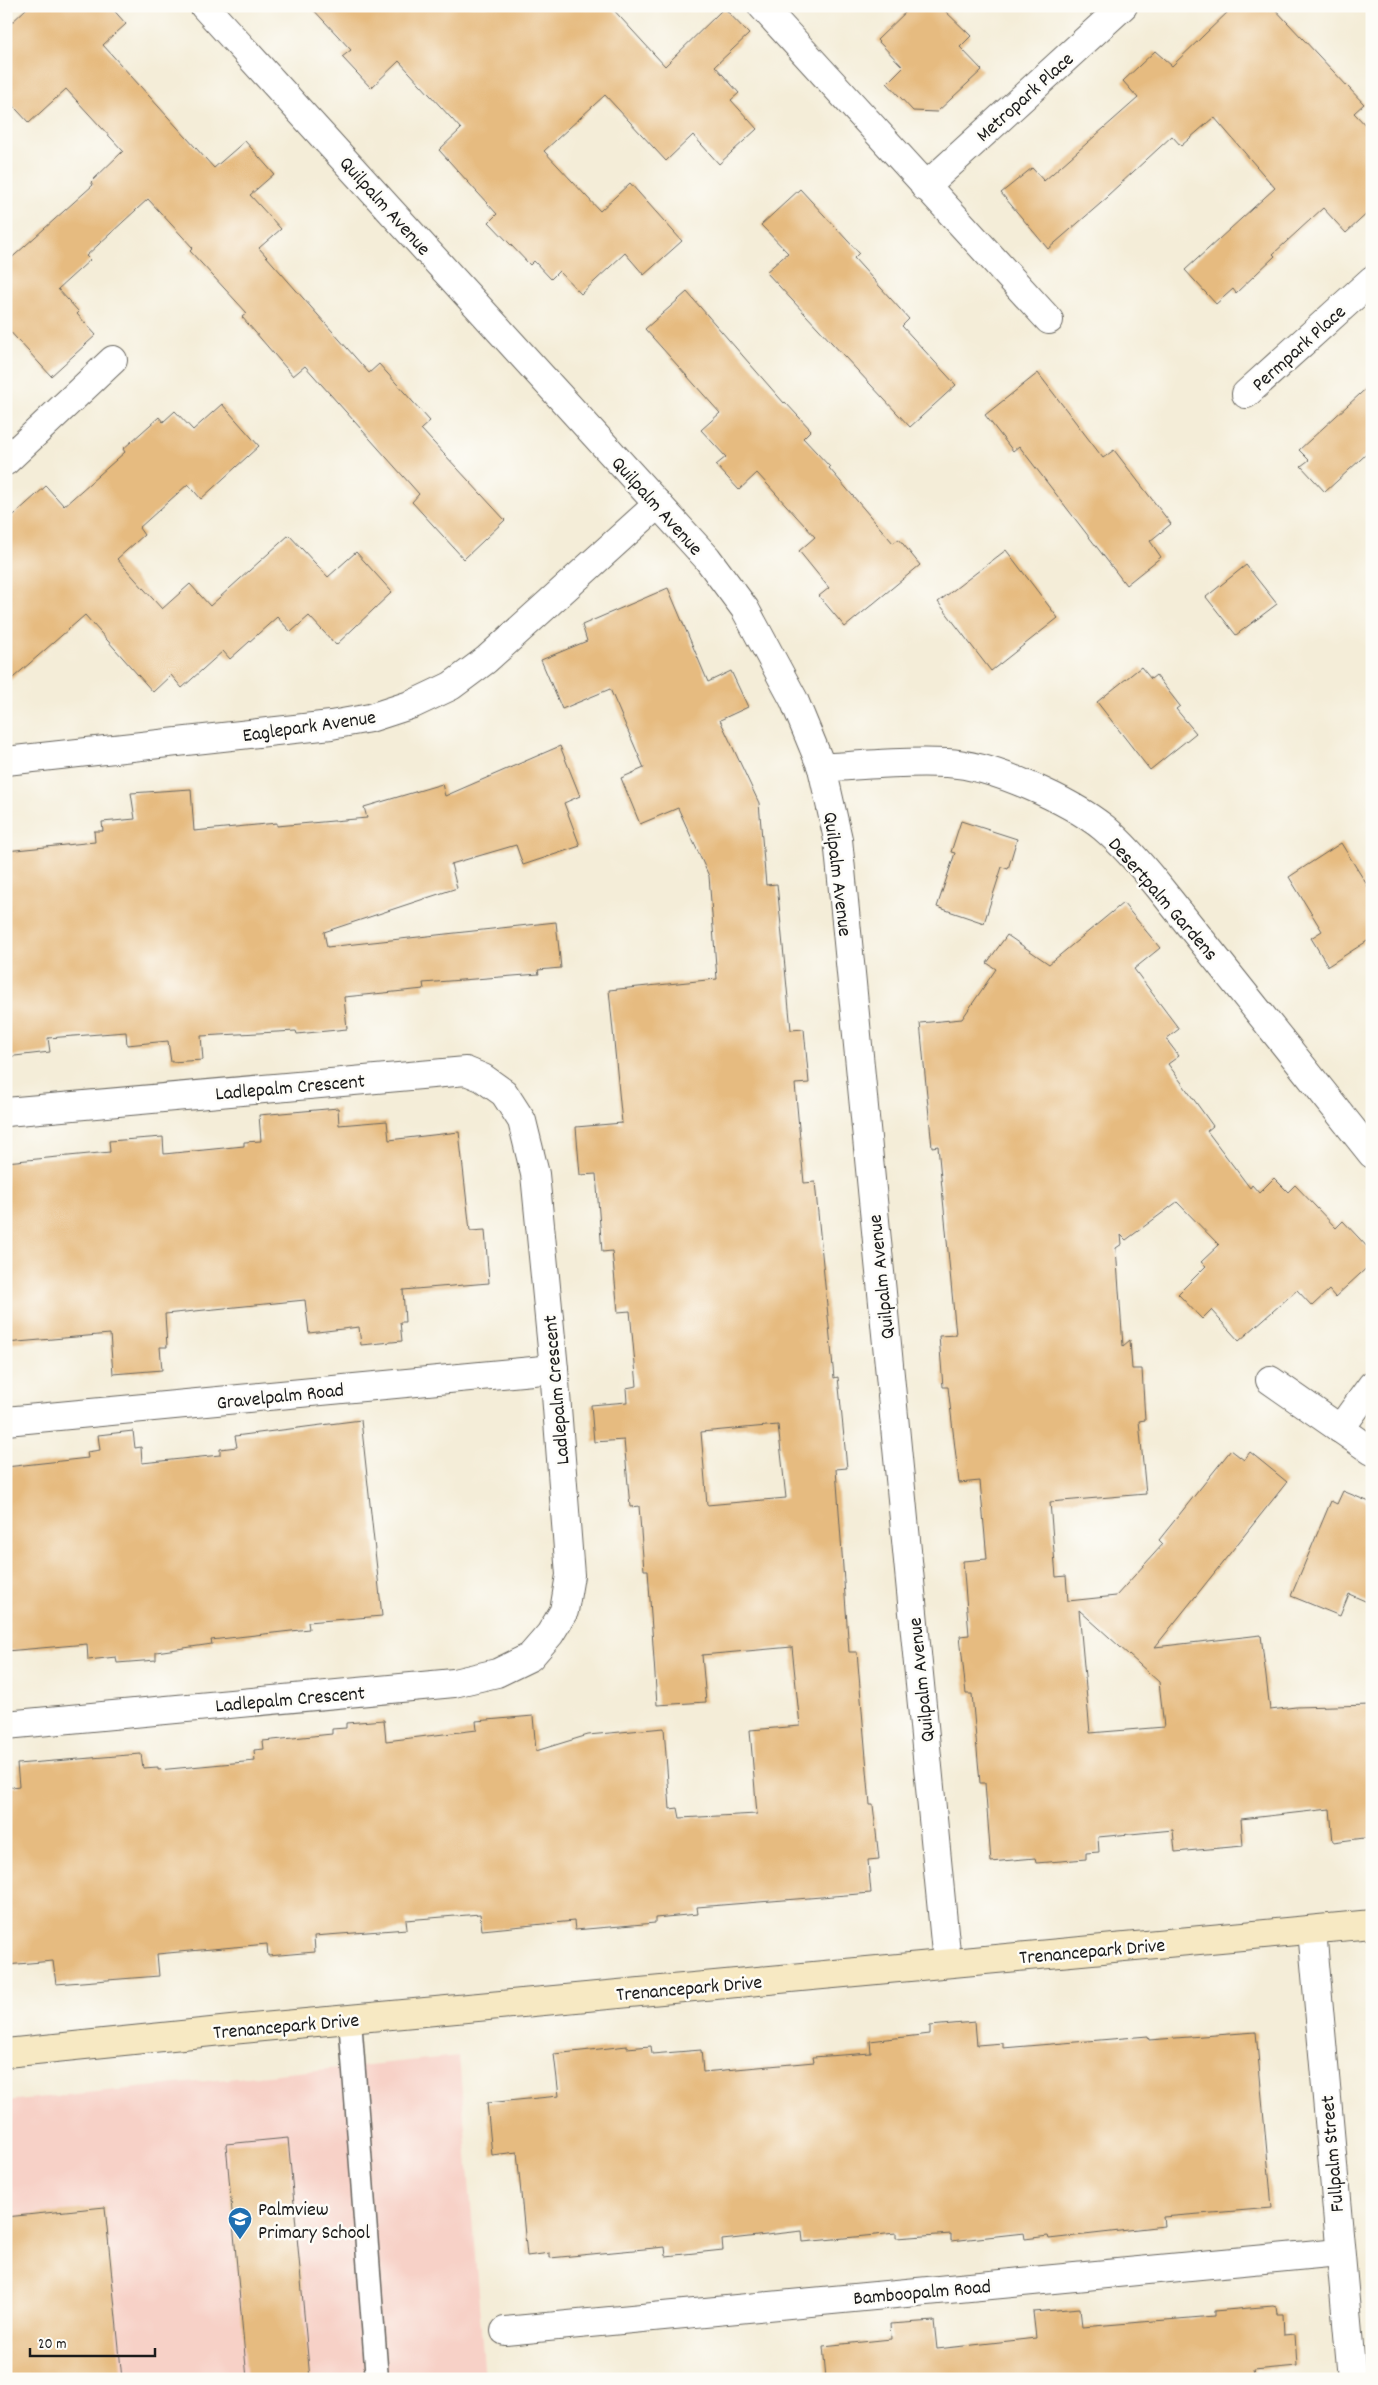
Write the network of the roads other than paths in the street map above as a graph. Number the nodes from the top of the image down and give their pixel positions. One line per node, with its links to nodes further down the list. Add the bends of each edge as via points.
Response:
1 (204, 6): 10 (street, Quilpalm Avenue)
2 (762, 6): 4 (street)
3 (1123, 6): 4 (street, Metropark Place)
4 (925, 187): 6 (street)
5 (1372, 280): 8 (street, Permpark Place)
6 (1049, 320)
7 (113, 360): 9 (street)
8 (1246, 394)
9 (6, 461)
10 (658, 504): 11 (street, Eaglepark Avenue, via 486,660 451,686 413,704 370,718 331,725); 12 (street, Quilpalm Avenue, via 707,558 745,609 794,700)
11 (6, 761)
12 (822, 768): 14 (street, Desertpalm Gardens, via 949,762 994,772 1040,791 1103,828 1159,886); 24 (street, Quilpalm Avenue, via 838,839)
13 (6, 1112): 15 (street, Ladlepalm Crescent, via 441,1072 466,1071 483,1078 504,1093 522,1121 535,1174)
14 (1372, 1154)
15 (554, 1368): 18 (street, Gravelpalm Road); 21 (street, Ladlepalm Crescent, via 570,1575 564,1611 530,1657 497,1673 454,1683)
16 (1270, 1380): 19 (street)
17 (1372, 1385): 19 (street)
18 (6, 1421)
19 (1340, 1429): 20 (street)
20 (1372, 1451)
21 (6, 1725)
22 (1372, 1924): 23 (street, Trenancepark Drive)
23 (1312, 1930): 24 (street, Trenancepark Drive); 27 (street, Fullpalm Street)
24 (947, 1963): 25 (street, Trenancepark Drive)
25 (350, 2019): 26 (street, Trenancepark Drive); 29 (lane)
26 (6, 2053)
27 (1339, 2252): 28 (street, Bamboopalm Road); 30 (street, Fullpalm Street)
28 (505, 2331)
29 (377, 2379)
30 (1352, 2379)

